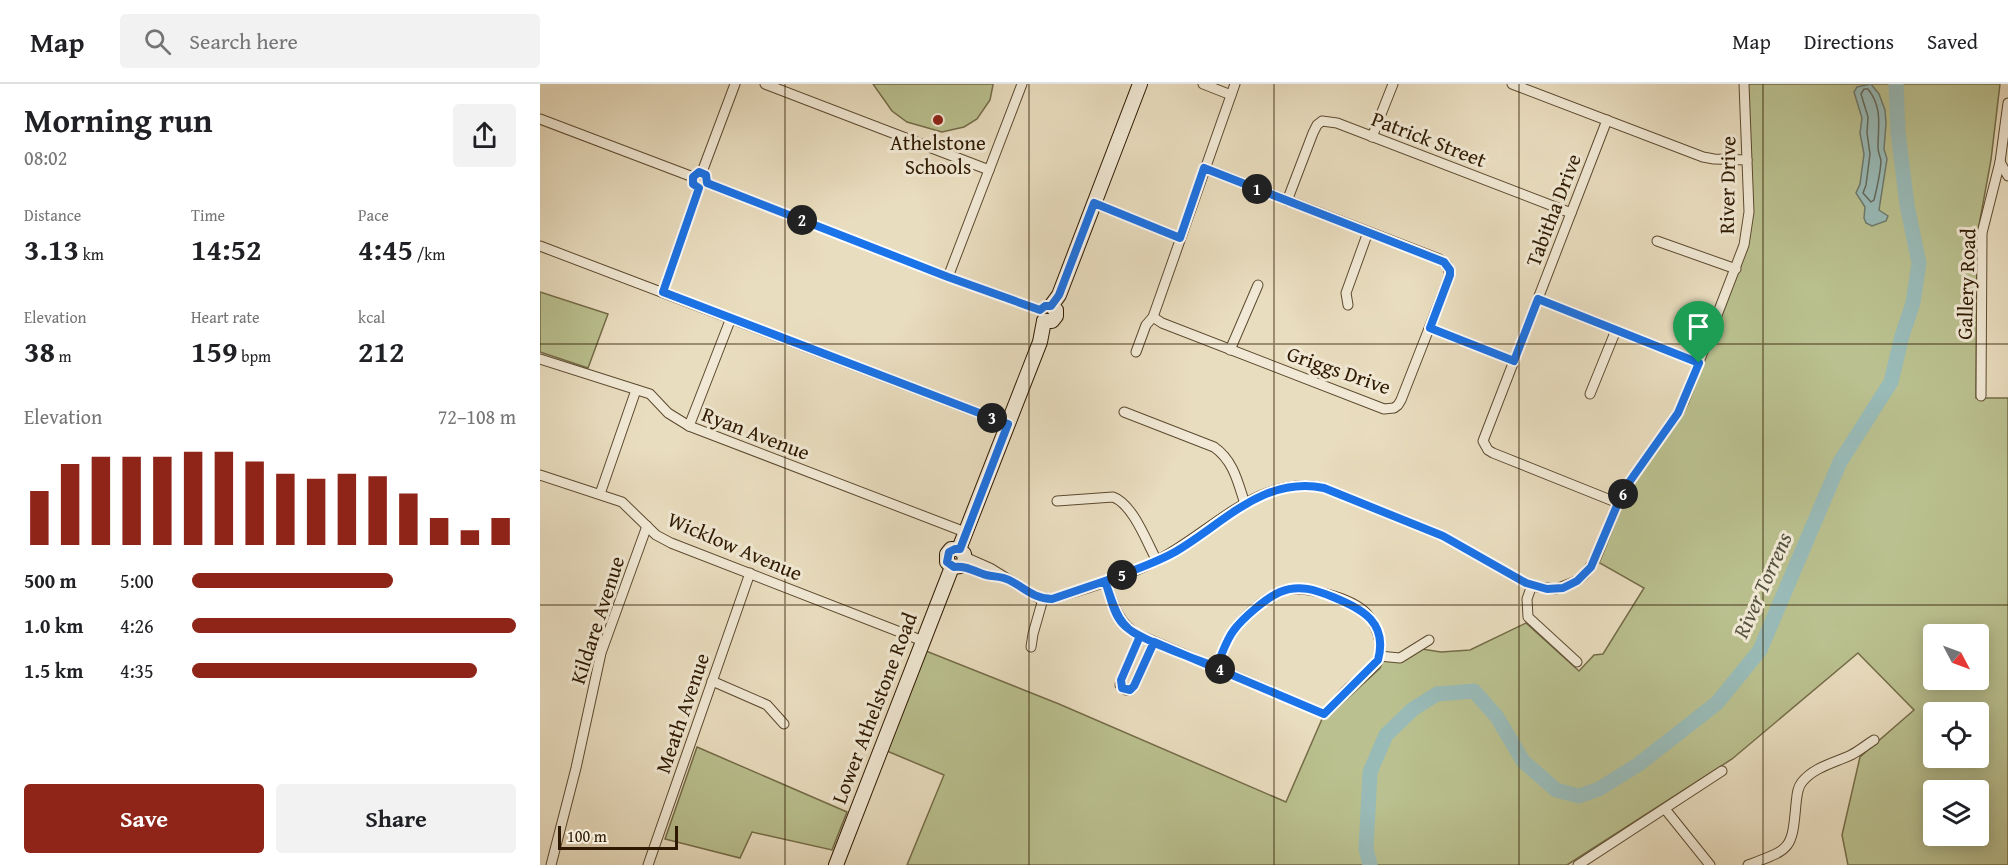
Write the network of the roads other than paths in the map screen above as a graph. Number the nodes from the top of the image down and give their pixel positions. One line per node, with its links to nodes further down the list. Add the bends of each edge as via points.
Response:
1 (735, 84): 19 (street)
2 (765, 84): 18 (street)
3 (1022, 84): 18 (street)
4 (1140, 84): 23 (street, Lower Athelstone Road)
5 (1203, 84): 10 (street)
6 (1235, 84): 10 (street)
7 (1393, 84): 14 (street)
8 (1512, 84): 13 (street)
9 (1744, 84): 15 (street, River Drive)
10 (1231, 95): 17 (street)
11 (2008, 103): 16 (street, Gallery Road)
12 (540, 119): 19 (street)
13 (1607, 120): 15 (street, via 1702,157); 24 (street, Tabitha Drive)
14 (1372, 137): 22 (street, Patrick Street, via 1322,121 1313,133); 24 (street, Patrick Street)
15 (1747, 160): 29 (street, River Drive, via 1748,225)
16 (2000, 162): 20 (street); 47 (street, Gallery Road, via 1982,233)
17 (1204, 168): 22 (street, Griggs Drive); 26 (street)
18 (989, 170): 30 (street)
19 (697, 175): 21 (street, via 706,175); 21 (street, via 693,184)
20 (2008, 176)
21 (703, 185): 30 (street); 32 (street)
22 (1287, 201): 25 (street, Griggs Drive)
23 (1094, 203): 26 (street); 35 (street, Lower Athelstone Road, via 1059,295)
24 (1571, 213): 33 (street, Tabitha Drive)
25 (1368, 232): 34 (street, via 1346,293); 38 (street, Griggs Drive, via 1447,265 1450,275)
26 (1180, 238): 36 (street)
27 (1657, 241): 29 (street)
28 (540, 246): 32 (street)
29 (1736, 269): 44 (street, River Drive)
30 (948, 277): 35 (street)
31 (1258, 285): 40 (street)
32 (663, 292): 37 (street)
33 (1538, 299): 39 (street); 43 (street, Tabitha Drive)
34 (1348, 305)
35 (1045, 312): 49 (street, Lower Athelstone Road, via 1041,342)
36 (1153, 317): 40 (street, Griggs Drive); 41 (street)
37 (731, 318): 49 (street); 50 (street)
38 (1430, 328): 40 (street, Griggs Drive, via 1401,400 1389,409); 43 (street)
39 (1616, 330): 44 (street); 46 (street)
40 (1230, 350)
41 (1136, 352)
42 (540, 359): 45 (street, Ryan Avenue)
43 (1514, 361): 54 (street, Tabitha Drive, via 1485,435 1485,446 1493,453)
44 (1699, 363): 54 (street, River Drive, via 1678,413)
45 (636, 390): 50 (street, Ryan Avenue, via 650,394 668,413); 52 (street)
46 (1590, 394)
47 (1981, 396)
48 (1124, 412): 55 (street, via 1222,453 1233,467)
49 (1008, 424): 57 (street, Lower Athelstone Road)
50 (689, 426): 57 (street, Ryan Avenue)
51 (541, 478): 52 (street, Wicklow Avenue)
52 (600, 494): 56 (street, Wicklow Avenue, via 627,505)
53 (1057, 501): 59 (street, via 1119,500 1131,513)
54 (1618, 503): 62 (street, River Drive, via 1586,574 1563,588)
55 (1245, 504): 59 (street, River Drive); 62 (street, River Drive, via 1291,486 1324,488 1443,536)
56 (647, 526): 60 (street, Wicklow Avenue, via 671,543); 77 (street, Kildare Avenue, via 601,653)
57 (966, 532): 58 (street, Lower Athelstone Road)
58 (959, 560): 63 (street, via 990,568); 66 (street, Lower Athelstone Road)
59 (1157, 561): 61 (street, River Drive)
60 (750, 573): 66 (street, Wicklow Avenue); 72 (street, Meath Avenue)
61 (1105, 581): 63 (street, River Drive); 64 (street, via 1119,618)
62 (1532, 585): 70 (street, via 1527,599 1528,617)
63 (1043, 599): 68 (street)
64 (1140, 636): 67 (street); 67 (street, via 1121,680 1120,685 1126,690 1134,686)
65 (1429, 640): 69 (street, via 1400,657)
66 (923, 641): 79 (street, Lower Athelstone Road)
67 (1154, 642): 71 (street)
68 (1031, 647)
69 (1379, 656): 71 (street, via 1372,669 1324,714); 71 (street, via 1378,634 1365,612 1317,591 1292,589 1272,597 1234,630)
70 (1577, 662)
71 (1216, 667)
72 (712, 681): 73 (street, via 767,705); 78 (street, Meath Avenue)
73 (784, 724)
74 (1874, 740): 82 (street, via 1801,782 1790,843 1780,853)
75 (1722, 771): 76 (street)
76 (1665, 809): 80 (street); 81 (street)
77 (551, 865)
78 (648, 865)
79 (836, 865)
80 (1578, 865)
81 (1710, 865)
82 (1748, 865)

